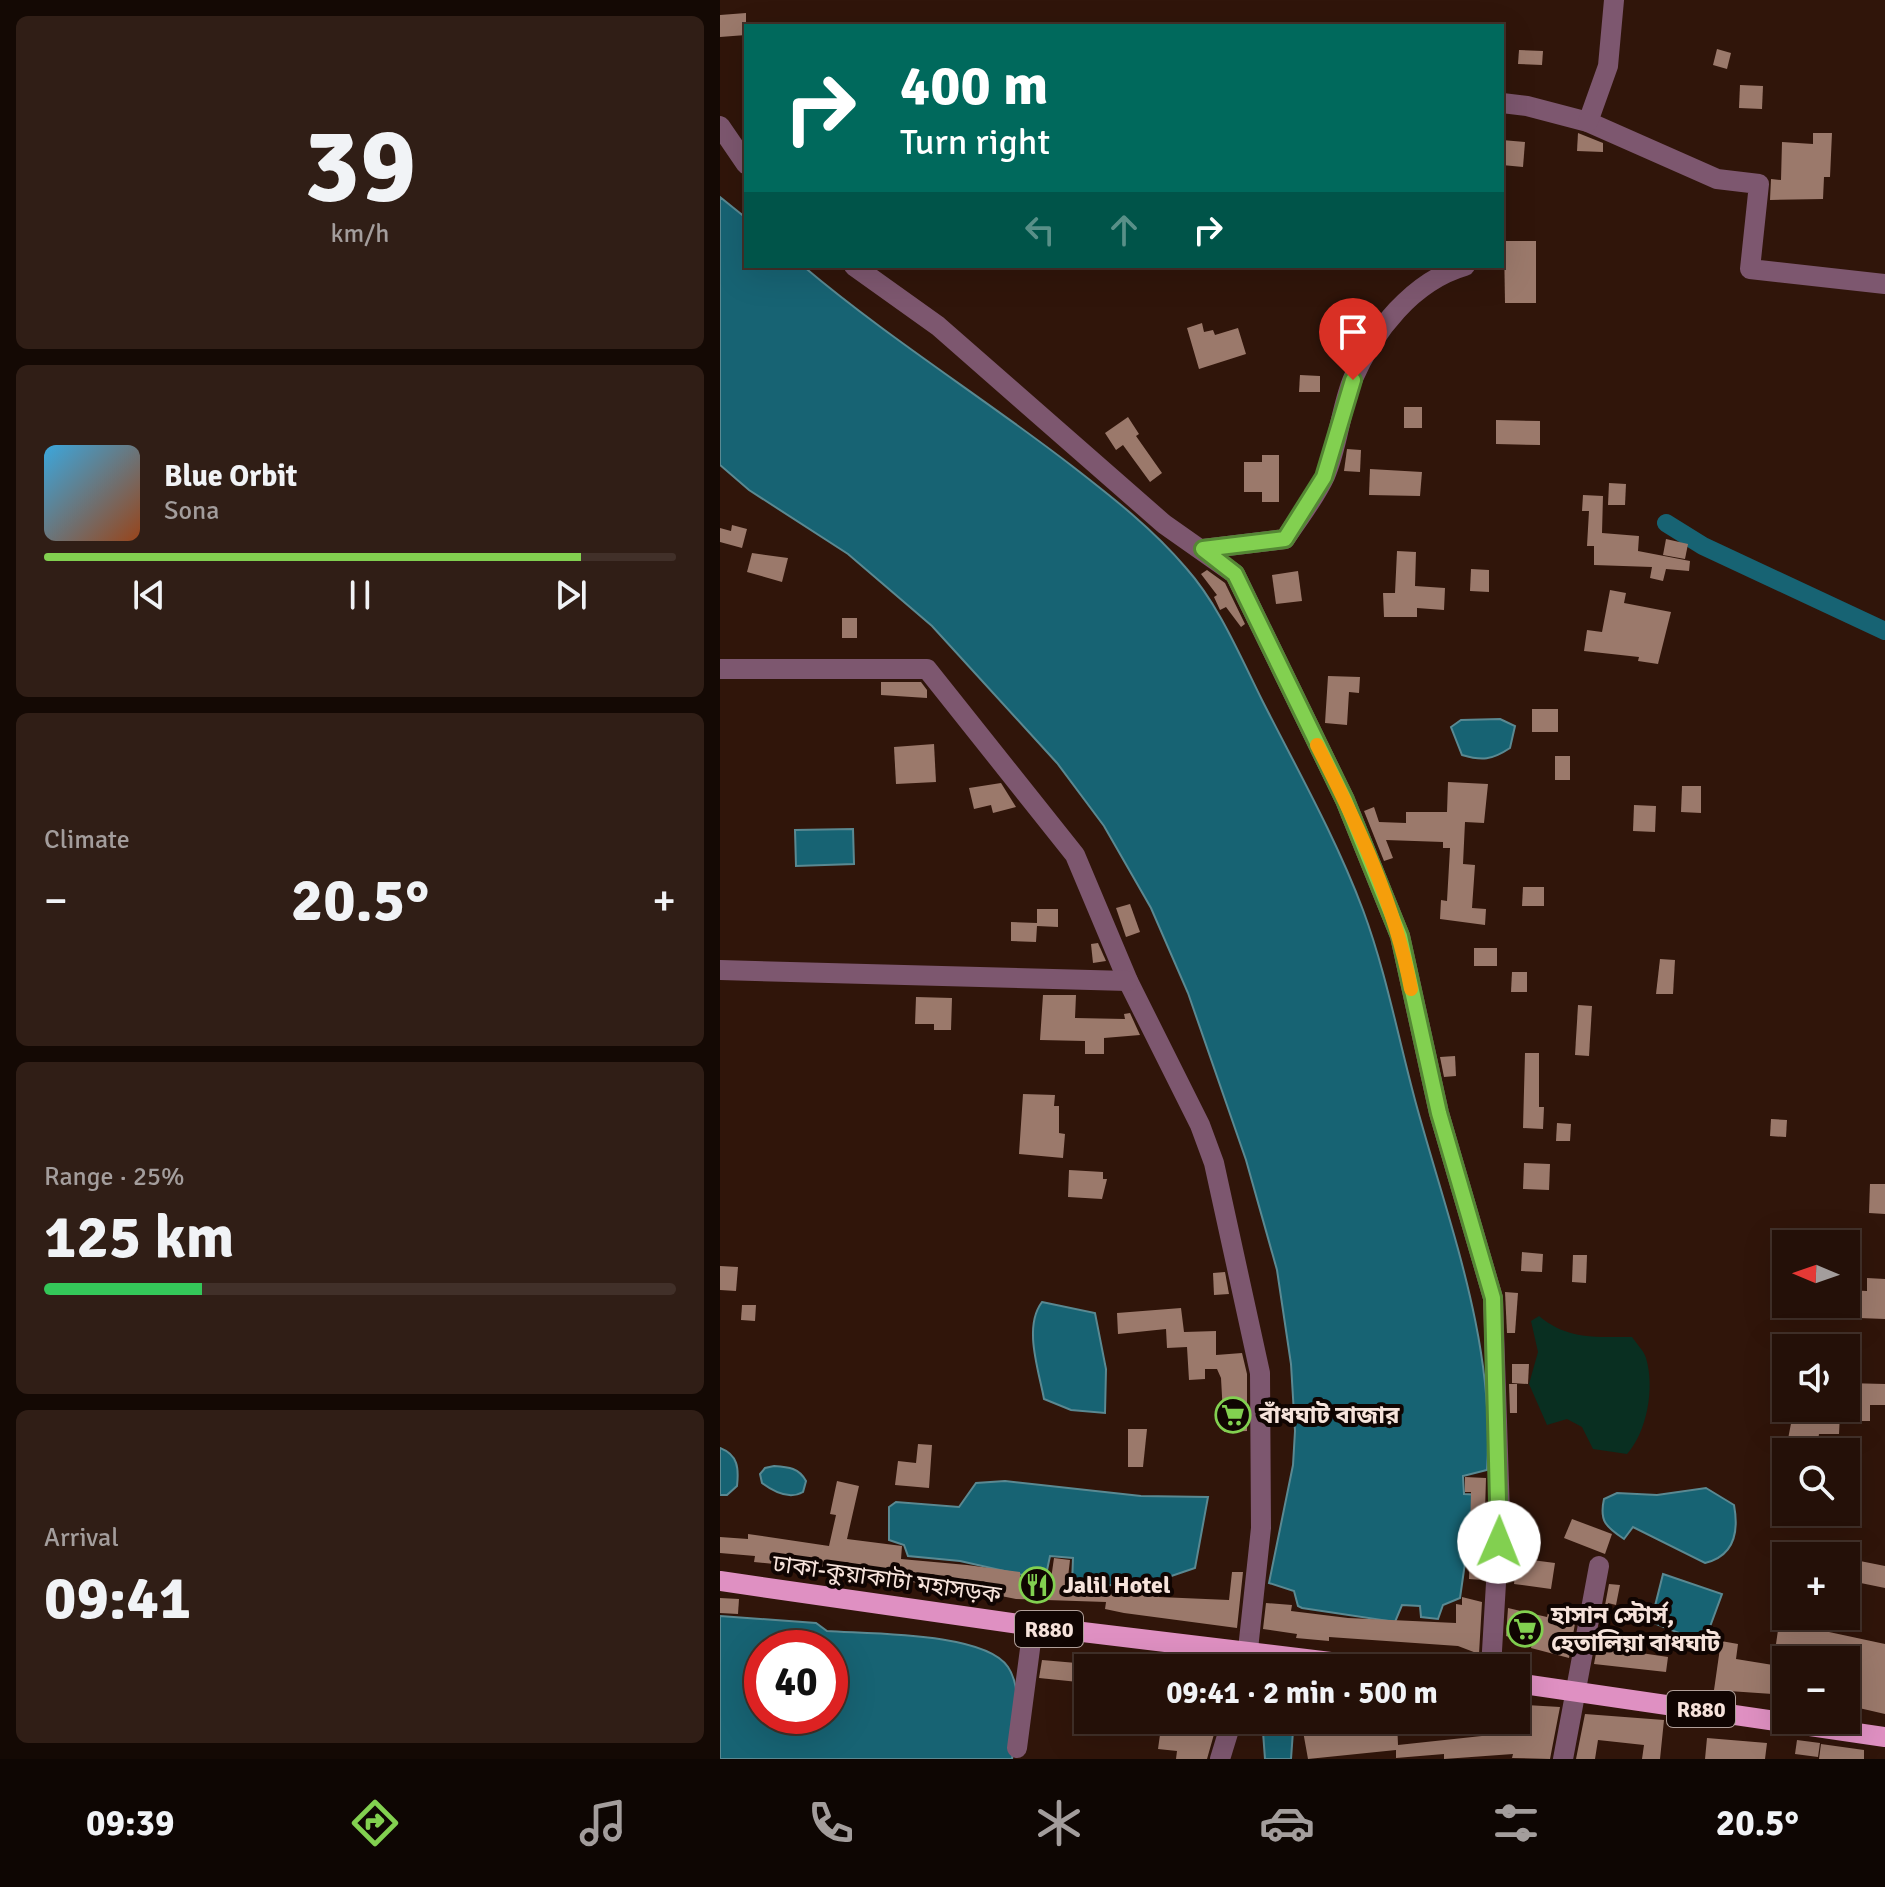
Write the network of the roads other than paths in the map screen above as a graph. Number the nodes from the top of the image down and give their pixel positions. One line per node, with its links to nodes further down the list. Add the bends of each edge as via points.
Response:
1 (1614, 0): 3 (street, via 1608,66)
2 (1504, 103): 3 (street)
3 (1588, 122): 8 (street, via 1717,179 1759,184 1750,269)
4 (720, 126): 5 (street)
5 (744, 161)
6 (857, 268): 9 (street, via 938,326 1164,524)
7 (1458, 268): 9 (street, via 1439,274 1405,299 1383,329 1353,380 1324,477 1285,539)
8 (1885, 284)
9 (1203, 549): 18 (street, via 1235,574 1345,800 1400,936 1455,1178 1486,1265 1493,1298 1500,1515)
10 (720, 669): 12 (street, via 927,669 1075,855)
11 (720, 970): 12 (street)
12 (1128, 981): 17 (street, via 1214,1163 1260,1373 1261,1528)
13 (1599, 1566): 20 (street)
14 (720, 1581): 15 (main road, ঢাকা-কুয়াকাটা মহাসড়ক / R880)
15 (1033, 1626): 16 (main road, ঢাকা-কুয়াকাটা মহাসড়ক / R880); 23 (street)
16 (1205, 1654)
17 (1249, 1654)
18 (1492, 1654)
19 (1530, 1685): 20 (main road, R880)
20 (1574, 1690): 22 (main road, R880); 25 (street)
21 (1228, 1734): 24 (street)
22 (1885, 1737)
23 (1017, 1748)
24 (1220, 1759)
25 (1563, 1759)

